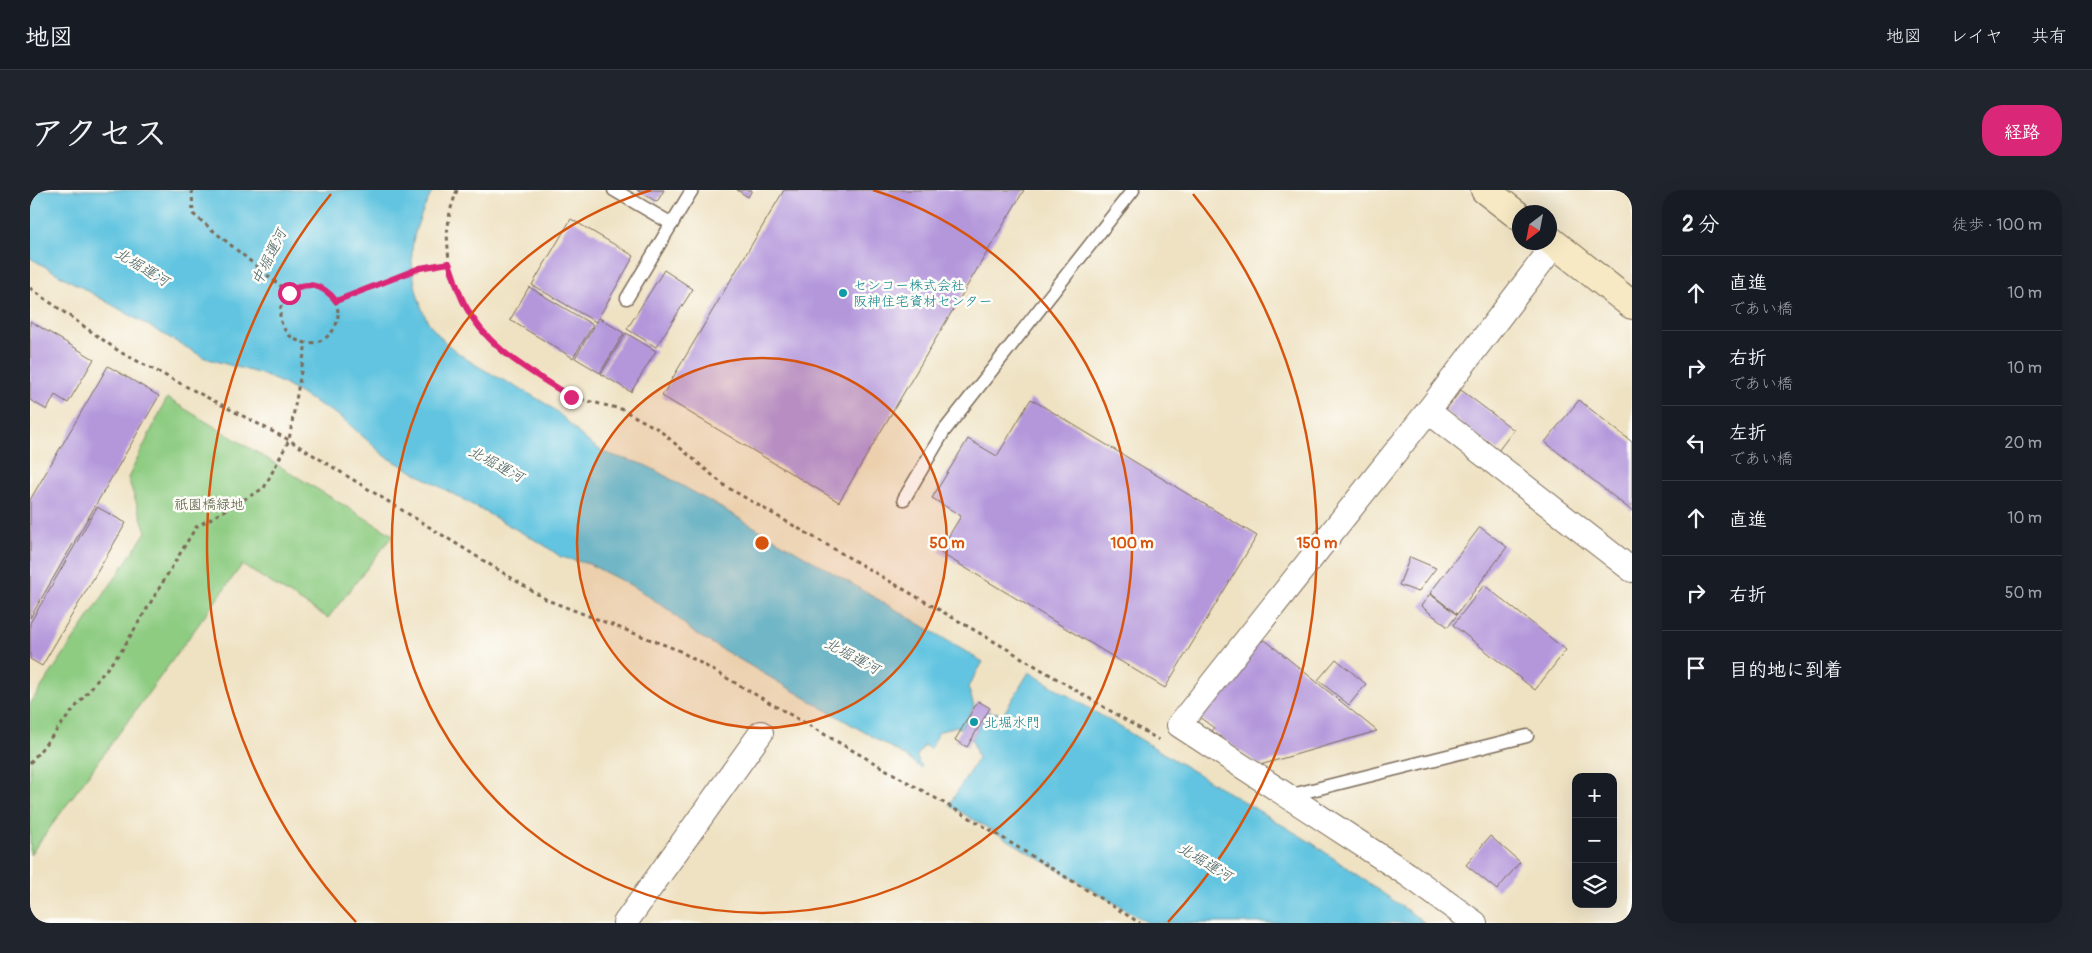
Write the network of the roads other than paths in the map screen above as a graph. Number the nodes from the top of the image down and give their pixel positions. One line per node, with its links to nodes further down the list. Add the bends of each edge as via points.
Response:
1 (614, 190): 6 (lane)
2 (692, 190): 6 (lane)
3 (1133, 190): 12 (lane, via 944,431)
4 (1485, 190): 5 (street)
5 (1512, 211)
6 (672, 224): 9 (lane)
7 (1557, 246): 10 (street)
8 (1546, 250): 11 (street)
9 (627, 298)
10 (1632, 305)
11 (1428, 411): 13 (street); 16 (street, via 1179,725)
12 (904, 499)
13 (1632, 570)
14 (760, 732): 17 (street)
15 (1527, 736): 16 (lane)
16 (1288, 796): 18 (street, via 1408,874)
17 (625, 923)
18 (1475, 923)

